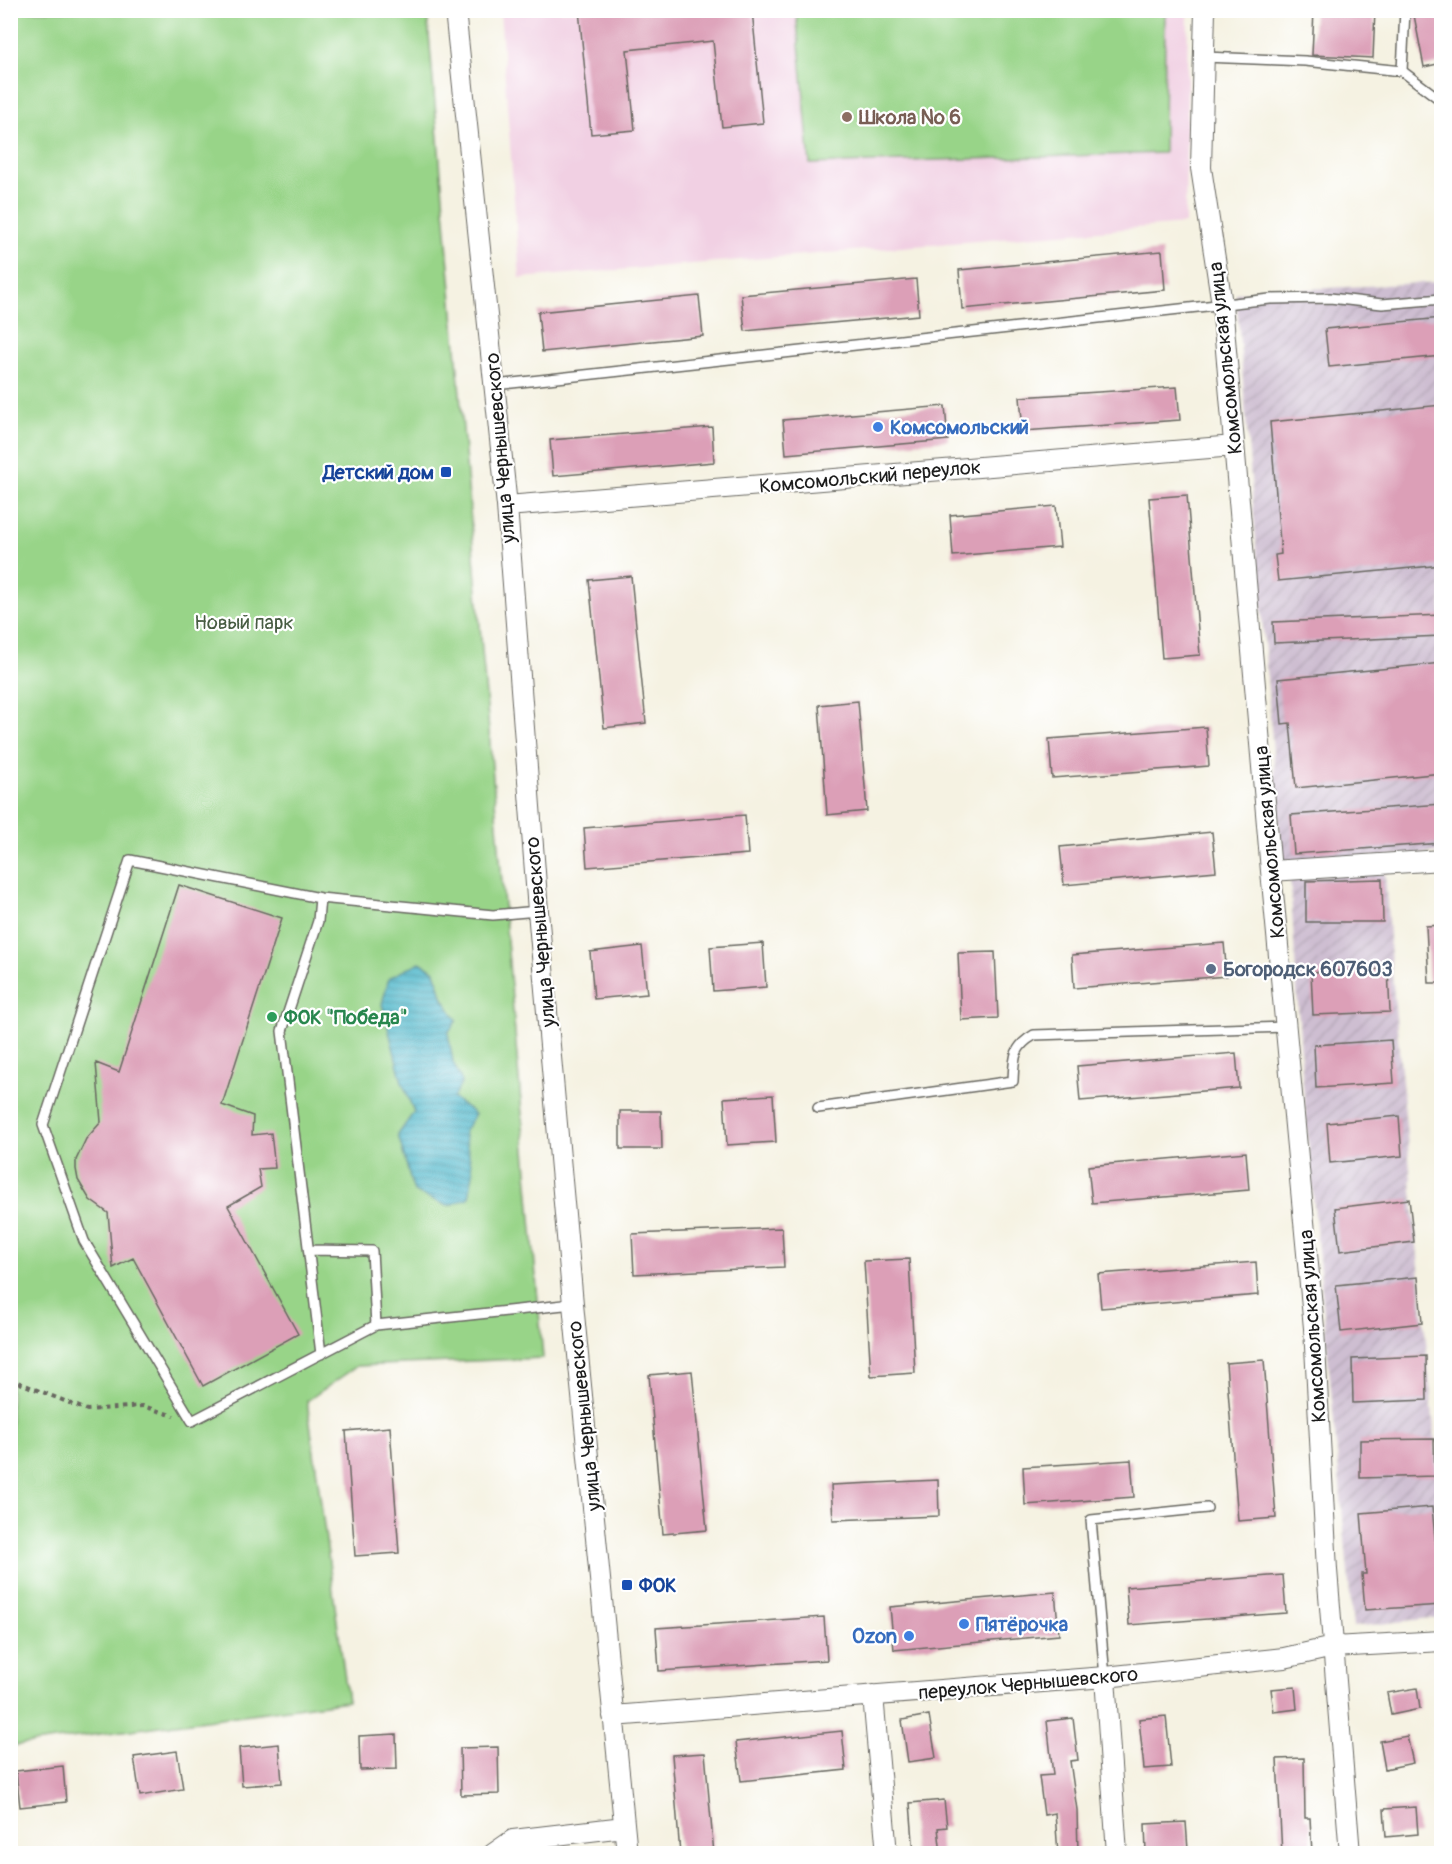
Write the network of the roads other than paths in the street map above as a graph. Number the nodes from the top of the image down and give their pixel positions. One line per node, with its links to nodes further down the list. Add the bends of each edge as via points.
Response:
1 (455, 10): 9 (street, улица Чернышевского)
2 (1205, 10): 4 (street, Комсомольская улица)
3 (1405, 10): 5 (lane)
4 (1204, 57): 5 (lane, via 1305,61); 8 (street, Комсомольская улица, via 1201,168)
5 (1402, 71): 6 (lane)
6 (1442, 101)
7 (1442, 299): 8 (lane, via 1382,304 1330,298 1270,299)
8 (1222, 304): 9 (lane); 10 (street, Комсомольская улица)
9 (495, 385): 11 (street, улица Чернышевского)
10 (1234, 446): 11 (street, Комсомольский переулок); 13 (street, Комсомольская улица)
11 (507, 506): 15 (street, улица Чернышевского)
12 (1442, 860): 13 (street)
13 (1271, 871): 16 (street, Комсомольская улица)
14 (320, 898): 15 (lane, via 494,915); 18 (lane, via 318,921 282,1030); 21 (lane, via 130,860 43,1125 84,1241 192,1421)
15 (538, 910): 19 (street, улица Чернышевского)
16 (1286, 1027): 17 (lane, via 1034,1035 1021,1043 1014,1059 1013,1081); 24 (street, Комсомольская улица, via 1314,1328)
17 (818, 1108)
18 (309, 1250): 20 (lane, via 372,1251); 21 (lane)
19 (573, 1304): 20 (lane); 27 (street, улица Чернышевского)
20 (376, 1325): 21 (lane)
21 (321, 1354)
22 (1207, 1508): 25 (lane, via 1091,1520)
23 (1442, 1641): 24 (street, переулок Чернышевского)
24 (1333, 1647): 25 (street, переулок Чернышевского, via 1284,1658); 33 (street, Комсомольская улица)
25 (1105, 1677): 26 (street, переулок Чернышевского); 32 (street)
26 (873, 1695): 27 (street, переулок Чернышевского); 31 (street)
27 (613, 1716): 28 (street, улица Чернышевского)
28 (624, 1827): 29 (street, via 513,1840); 30 (street, улица Чернышевского)
29 (493, 1854)
30 (627, 1854)
31 (887, 1854)
32 (1117, 1854)
33 (1350, 1854)

